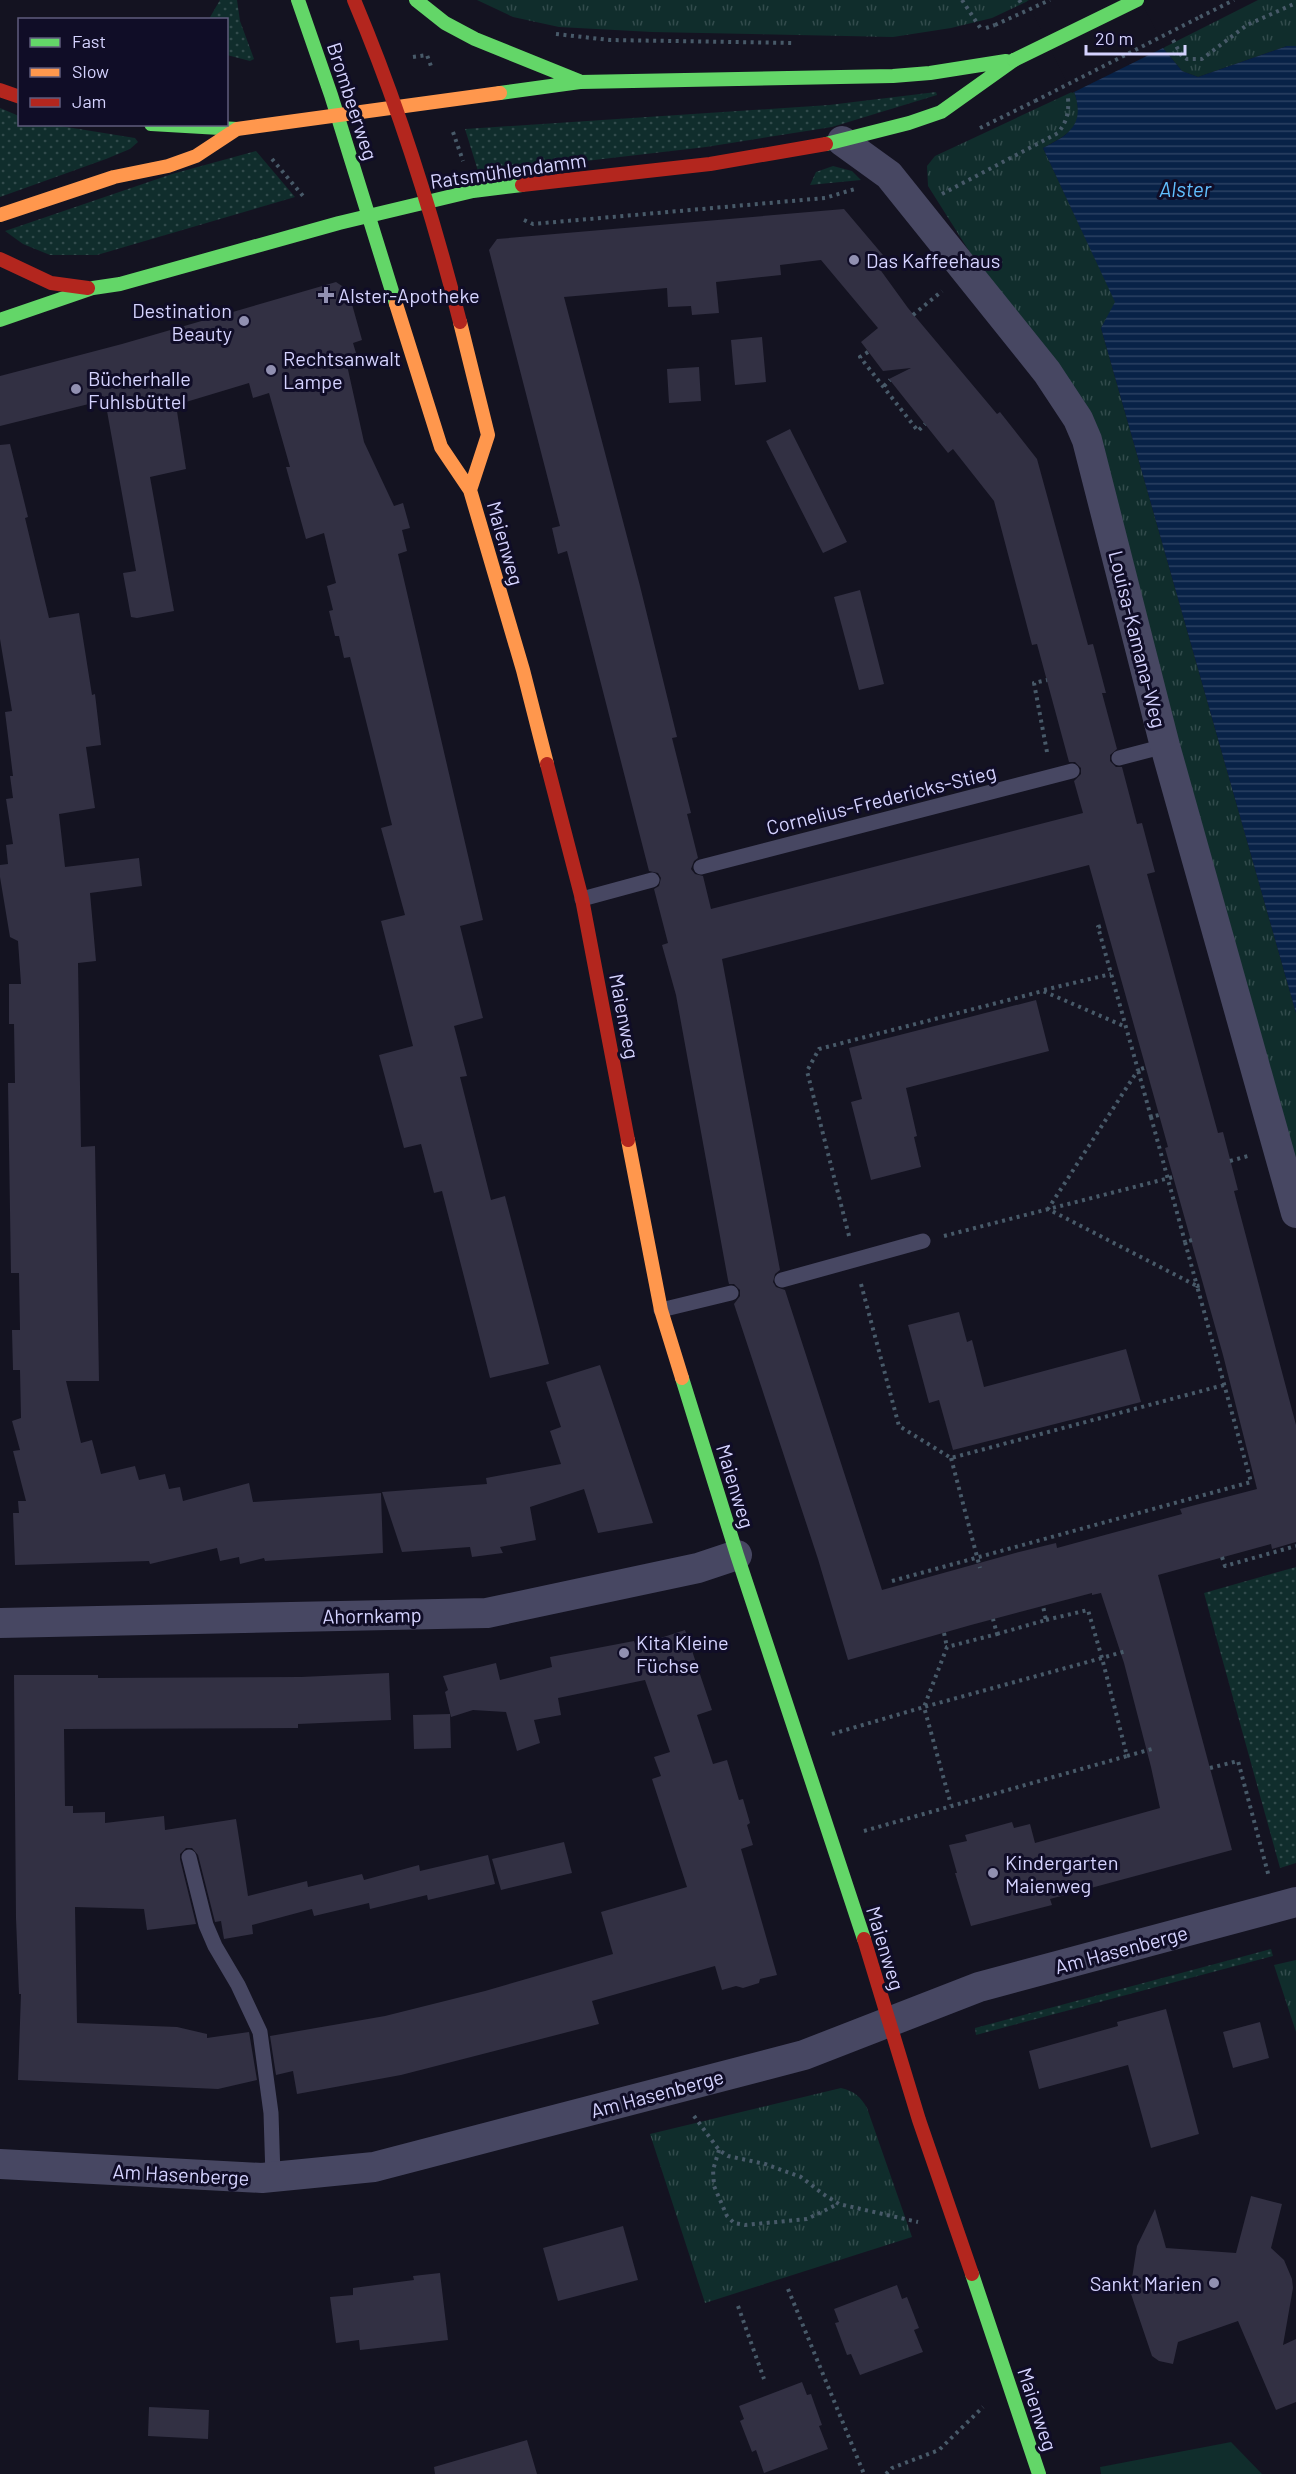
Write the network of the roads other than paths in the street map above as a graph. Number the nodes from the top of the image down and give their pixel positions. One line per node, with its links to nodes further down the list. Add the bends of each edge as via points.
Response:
1 (298, 0): 10 (street, Brombeerweg)
2 (354, 0): 9 (street, Brombeerweg)
3 (416, 0): 6 (street, via 445,23 475,39)
4 (1137, 0): 5 (street, Ratsmühlendamm, bridge)
5 (1014, 60): 6 (street, Ratsmühlendamm, via 882,76); 13 (street, Ratsmühlendamm, via 941,112)
6 (580, 82): 9 (street, Ratsmühlendamm)
7 (0, 90): 8 (street)
8 (18, 96)
9 (395, 107): 10 (street, Ratsmühlendamm); 14 (street, Brombeerweg)
10 (337, 115): 12 (street, Ratsmühlendamm); 16 (street, Brombeerweg)
11 (185, 126): 12 (street)
12 (237, 129): 15 (street, Ratsmühlendamm, via 196,156 114,177)
13 (842, 141): 14 (street, Ratsmühlendamm, via 710,164 473,191); 21 (street, Louisa-Kamana-Weg, via 889,176 1047,372 1078,419 1087,440)
14 (427, 201): 16 (street, Ratsmühlendamm); 20 (street, Maienweg, via 488,435)
15 (0, 215)
16 (369, 215): 18 (street, Ratsmühlendamm, via 120,284); 20 (street, Maienweg, via 441,447)
17 (0, 259): 18 (street, via 51,283)
18 (93, 288): 19 (street, Ratsmühlendamm)
19 (0, 320)
20 (470, 490): 26 (street, Maienweg, via 523,670)
21 (1165, 746): 22 (lane); 27 (street, Louisa-Kamana-Weg)
22 (1119, 758)
23 (1072, 771): 24 (lane, Cornelius-Fredericks-Stieg)
24 (701, 867)
25 (652, 880): 26 (lane)
26 (582, 899): 31 (street, Maienweg)
27 (1296, 1213)
28 (923, 1241): 29 (lane)
29 (782, 1280)
30 (731, 1293): 31 (lane)
31 (661, 1310): 32 (street, Maienweg)
32 (737, 1554): 33 (street, Ahornkamp, via 698,1568 487,1613); 36 (street, Maienweg)
33 (0, 1623)
34 (189, 1857): 38 (lane, via 206,1925 260,2032 271,2113)
35 (1287, 1904): 36 (street, Am Hasenberge, via 979,1987)
36 (889, 2023): 38 (street, Am Hasenberge, via 804,2055 374,2167); 39 (street, Maienweg)
37 (0, 2164): 38 (street, Am Hasenberge)
38 (273, 2177)
39 (1039, 2474)

